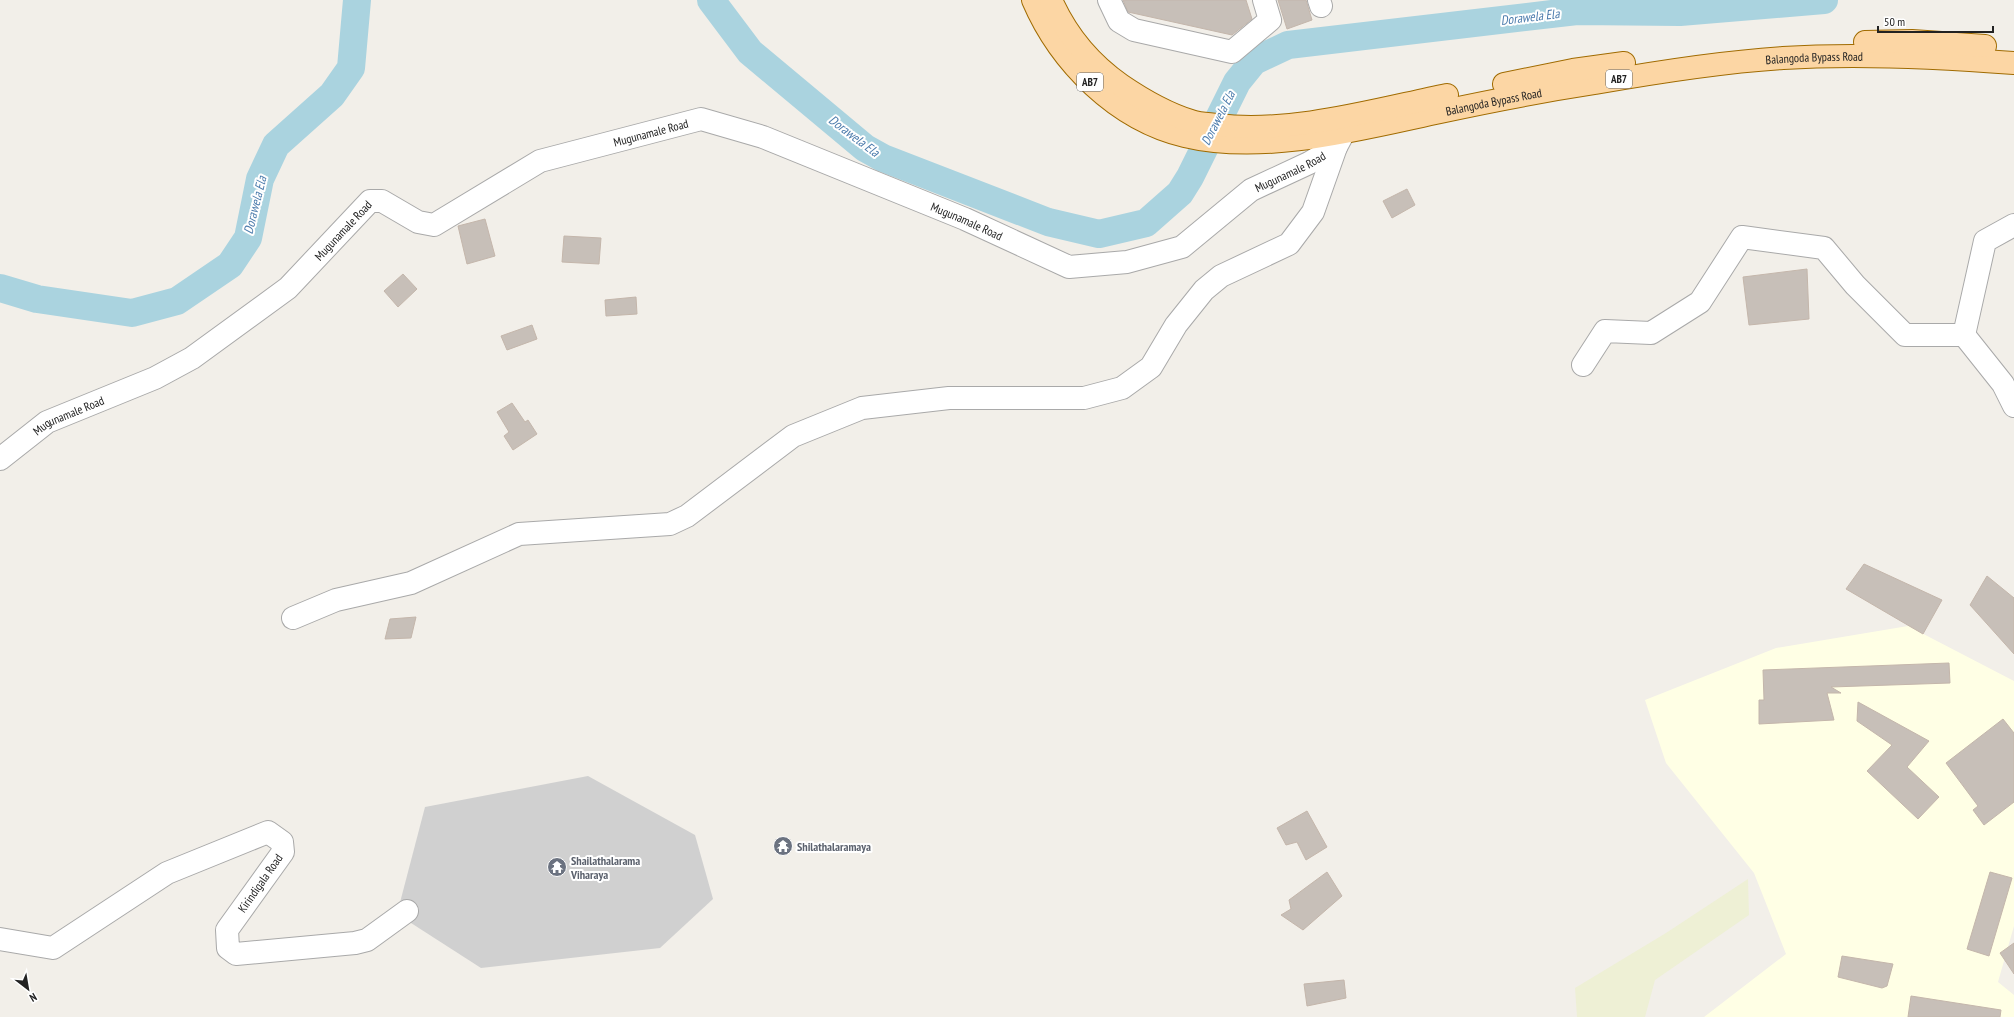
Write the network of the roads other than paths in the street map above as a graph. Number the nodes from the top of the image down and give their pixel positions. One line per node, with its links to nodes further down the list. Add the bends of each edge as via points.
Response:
1 (1033, 0): 7 (main road, Balangoda Bypass Road / AB7, via 1056,40 1087,80 1127,111)
2 (1051, 0): 7 (main road, Balangoda Bypass Road / AB7, via 1068,31 1103,72)
3 (1109, 0): 4 (street, via 1119,21 1134,30 1232,52 1270,20)
4 (1264, 0)
5 (2014, 48): 8 (main road, Balangoda Bypass Road / AB7, via 1912,41 1839,42 1749,47 1675,55 1573,70)
6 (2014, 62): 9 (main road, Balangoda Bypass Road / AB7, via 1872,56 1783,58 1714,65 1494,101)
7 (1177, 125): 8 (main road, Balangoda Bypass Road / AB7)
8 (1230, 134): 9 (main road, Balangoda Bypass Road / AB7, via 1266,142)
9 (1340, 139): 15 (street, Mugunamale Road, via 1309,163 1251,190 1182,247 1127,262 1069,267 965,219 763,137 701,120 540,161 434,225 418,222 382,201 370,201 288,288 192,358 154,378 47,422); 16 (street, via 1313,212 1289,244 1221,276 1204,290 1176,325 1151,367 1122,388 1084,398 949,398 862,408 793,436 687,516 670,524 519,534 412,583 336,600)
10 (2014, 225): 11 (street, via 1985,241)
11 (1964, 335): 12 (street, via 1905,335 1855,285 1824,248 1742,237 1700,302 1651,333 1605,331); 13 (street)
12 (1583, 365)
13 (2009, 383): 14 (street)
14 (2014, 406)
15 (0, 459)
16 (293, 618)
17 (407, 911): 18 (street, Kirindigala Road, via 367,940 236,954 228,948 226,930 283,852 282,842 268,832 167,874 53,948)
18 (0, 939)

